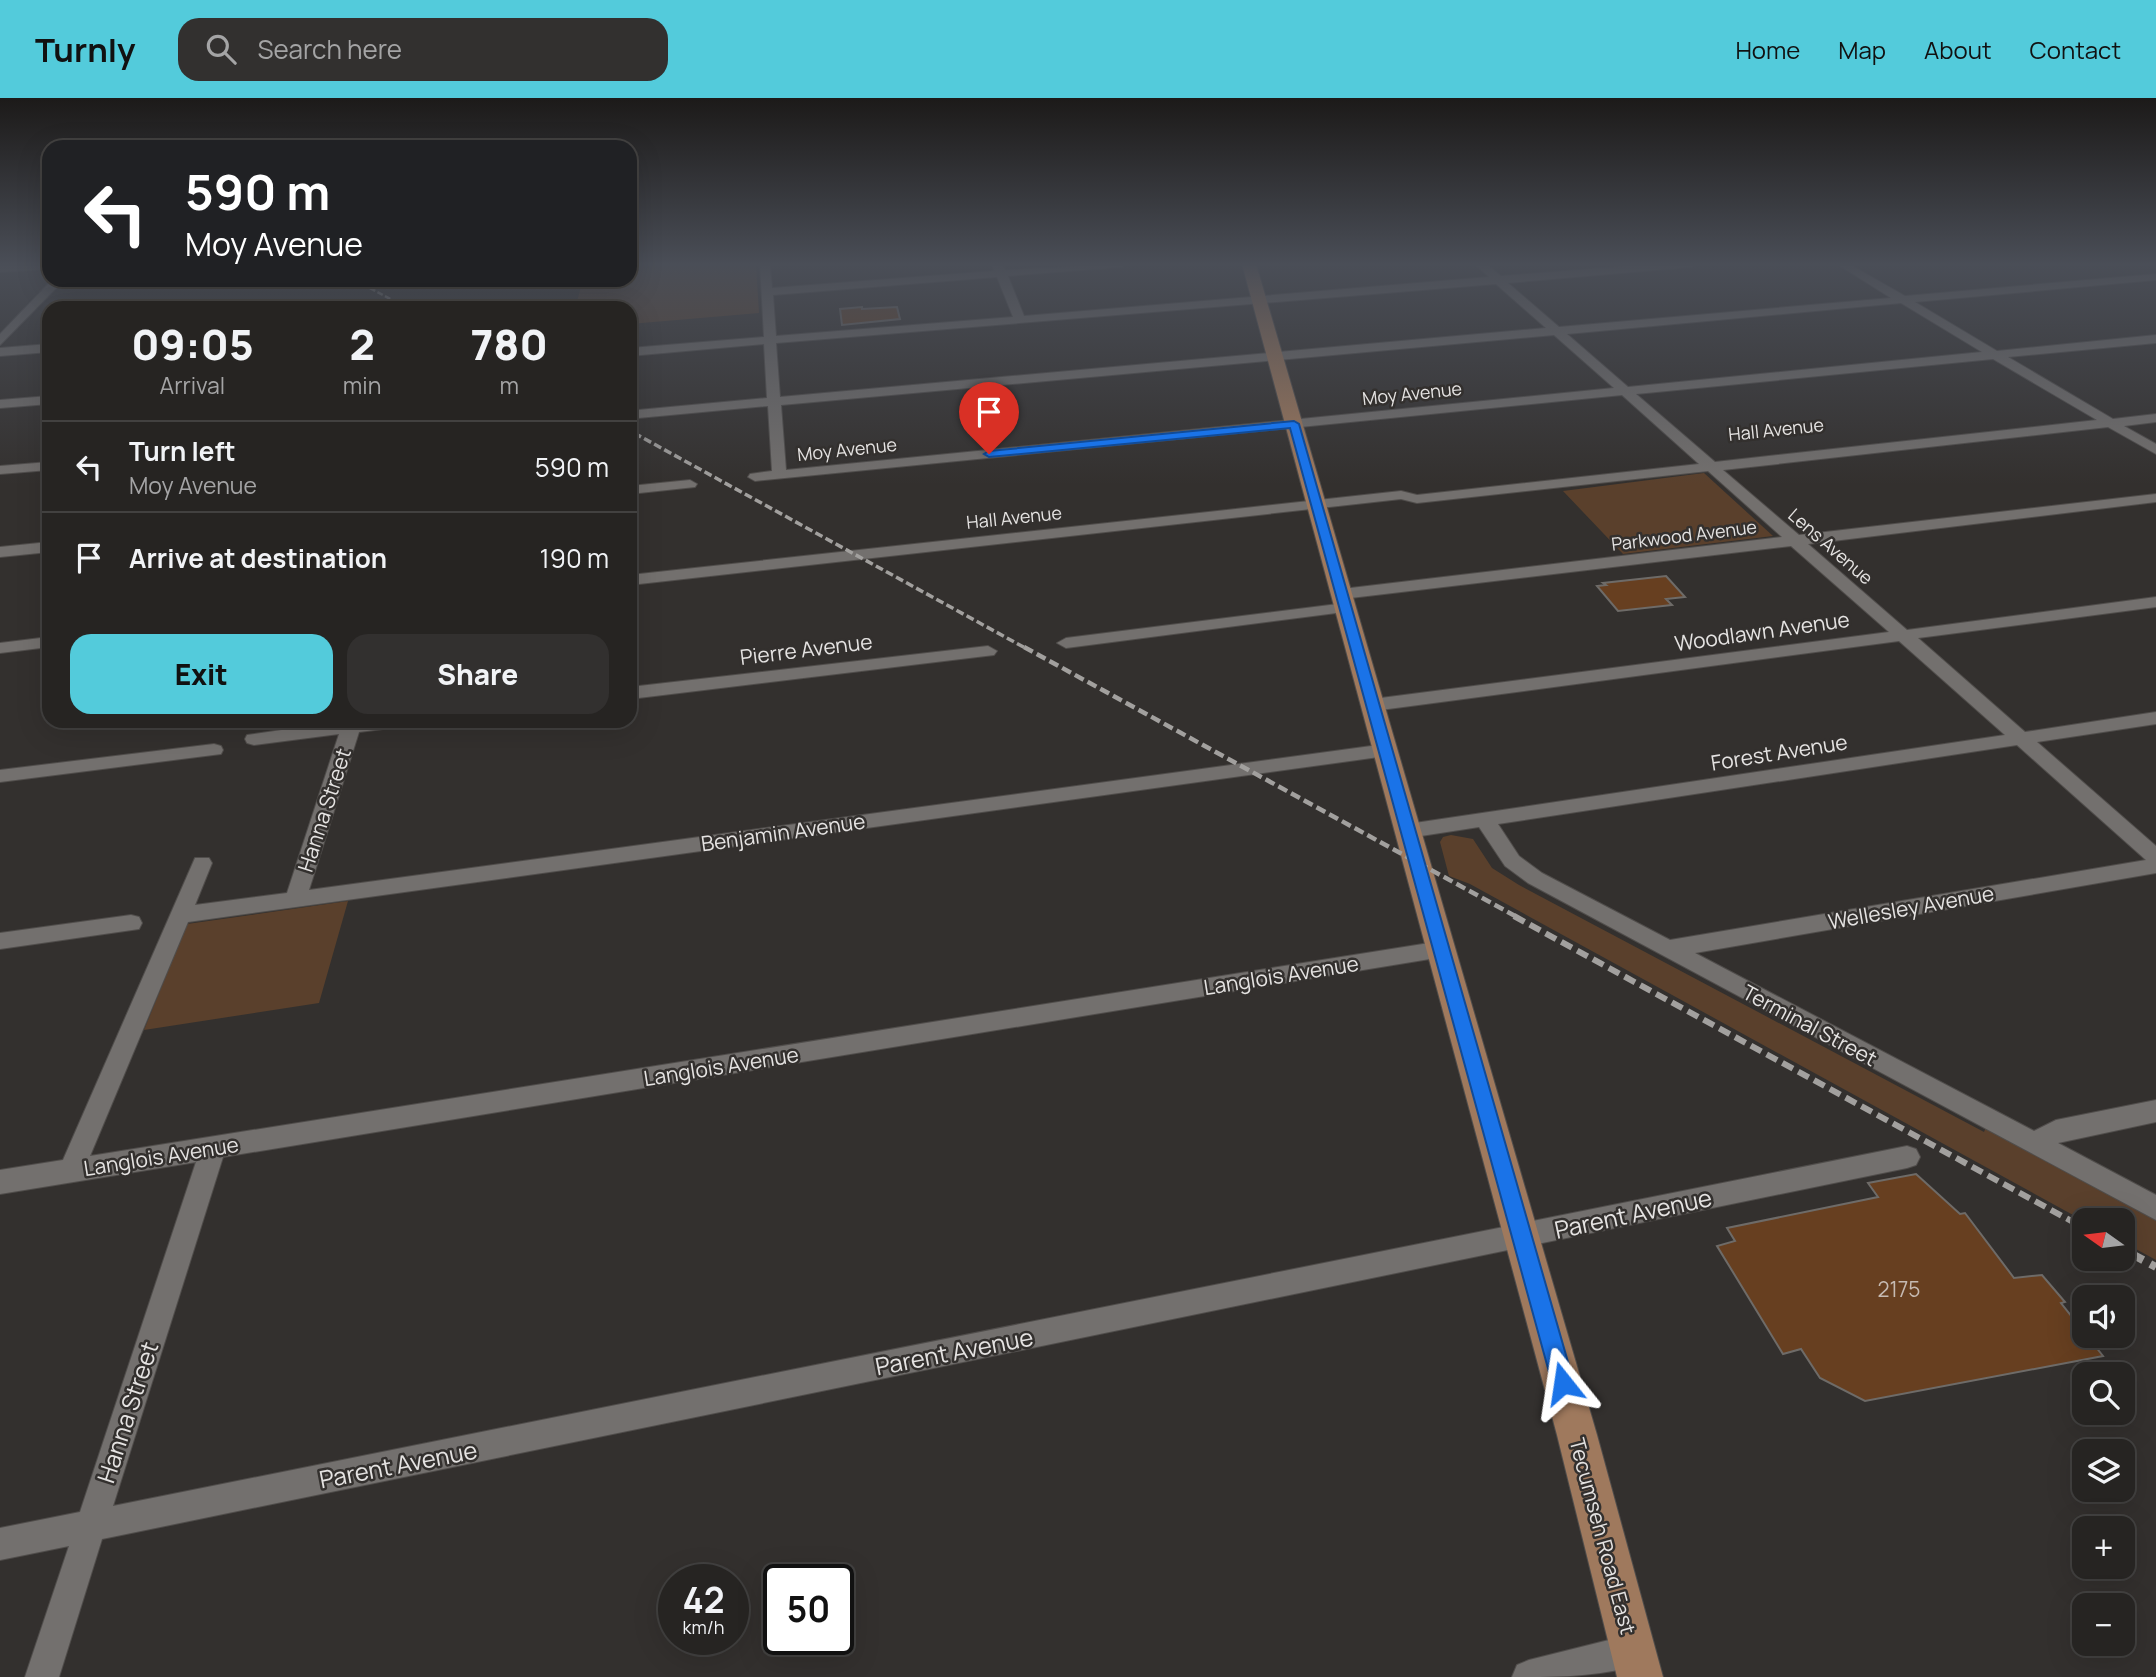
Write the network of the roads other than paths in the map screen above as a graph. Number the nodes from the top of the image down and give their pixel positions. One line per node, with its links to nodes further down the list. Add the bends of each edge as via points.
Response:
1 (799, 338): 7 (street)
2 (1270, 338): 12 (main road, Tecumseh Road East)
3 (1481, 338): 12 (street)
4 (1564, 338): 13 (street, Lens Avenue)
5 (1966, 338): 11 (street)
6 (2156, 339): 11 (street, Moy Avenue)
7 (770, 340): 9 (street); 15 (street)
8 (42, 349): 10 (street)
9 (637, 351)
10 (0, 352)
11 (1995, 355): 13 (street, Moy Avenue); 20 (street)
12 (1275, 356): 15 (street); 21 (main road, Tecumseh Road East)
13 (1625, 391): 21 (street, Moy Avenue); 23 (street, Lens Avenue)
14 (42, 401): 16 (street)
15 (774, 401): 18 (street); 26 (street)
16 (0, 404)
17 (2156, 409): 20 (street, Hall Avenue)
18 (638, 414)
19 (2156, 418): 20 (street, Hall Avenue)
20 (2103, 419): 22 (street); 23 (street, Hall Avenue)
21 (1294, 424): 26 (street, Moy Avenue); 31 (main road, Tecumseh Road East)
22 (2156, 450)
23 (1706, 462): 31 (street, Hall Avenue, via 1417,499 1401,495); 32 (street, Lens Avenue)
24 (42, 467): 25 (street)
25 (0, 470)
26 (779, 475): 27 (street, Moy Avenue)
27 (755, 477)
28 (690, 484): 29 (street)
29 (637, 489)
30 (2156, 498): 32 (street, Parkwood Avenue)
31 (1317, 505): 35 (street, Hall Avenue); 36 (main road, Tecumseh Road East)
32 (1796, 541): 36 (street, Parkwood Avenue); 38 (street, Lens Avenue)
33 (42, 548): 34 (street)
34 (0, 552)
35 (637, 579)
36 (1344, 601): 40 (street); 44 (main road, Tecumseh Road East)
37 (2156, 601): 38 (street, Woodlawn Avenue)
38 (1903, 635): 44 (street, Woodlawn Avenue); 49 (street, Lens Avenue)
39 (42, 643): 41 (street)
40 (1066, 643)
41 (0, 648)
42 (988, 651): 43 (street, Pierre Avenue)
43 (637, 692)
44 (1373, 705): 51 (main road, Tecumseh Road East)
45 (2156, 718): 49 (street, Forest Avenue)
46 (326, 728): 48 (street)
47 (351, 728): 58 (street, Hanna Street)
48 (254, 739)
49 (2021, 739): 53 (street, Forest Avenue); 55 (street, Lens Avenue)
50 (214, 750): 52 (street)
51 (1386, 750): 54 (main road, Tecumseh Road East); 58 (street, Benjamin Avenue)
52 (0, 776)
53 (1484, 819): 54 (street, Forest Avenue); 62 (street, Terminal Street, via 1513,861 1535,878)
54 (1408, 831): 63 (main road, Tecumseh Road East)
55 (2156, 857)
56 (202, 863): 59 (street)
57 (2156, 866): 62 (street, Wellesley Avenue)
58 (295, 899): 59 (street, Benjamin Avenue)
59 (180, 915): 68 (street)
60 (131, 923): 61 (street)
61 (0, 941)
62 (1666, 949): 65 (street, Terminal Street)
63 (1442, 950): 66 (street, Langlois Avenue); 71 (main road, Tecumseh Road East)
64 (2156, 1111): 65 (street, via 2056,1131)
65 (2034, 1143): 70 (street, Terminal Street)
66 (213, 1148): 68 (street, Langlois Avenue); 72 (street, Hanna Street)
67 (1907, 1157): 71 (street, Parent Avenue)
68 (71, 1171): 69 (street, Langlois Avenue)
69 (0, 1182)
70 (2156, 1208)
71 (1522, 1236): 72 (street, Parent Avenue); 74 (main road, Tecumseh Road East)
72 (91, 1526): 73 (street, Parent Avenue); 75 (street, Hanna Street)
73 (0, 1544)
74 (1636, 1664): 76 (street)
75 (42, 1677)
76 (1529, 1677)

